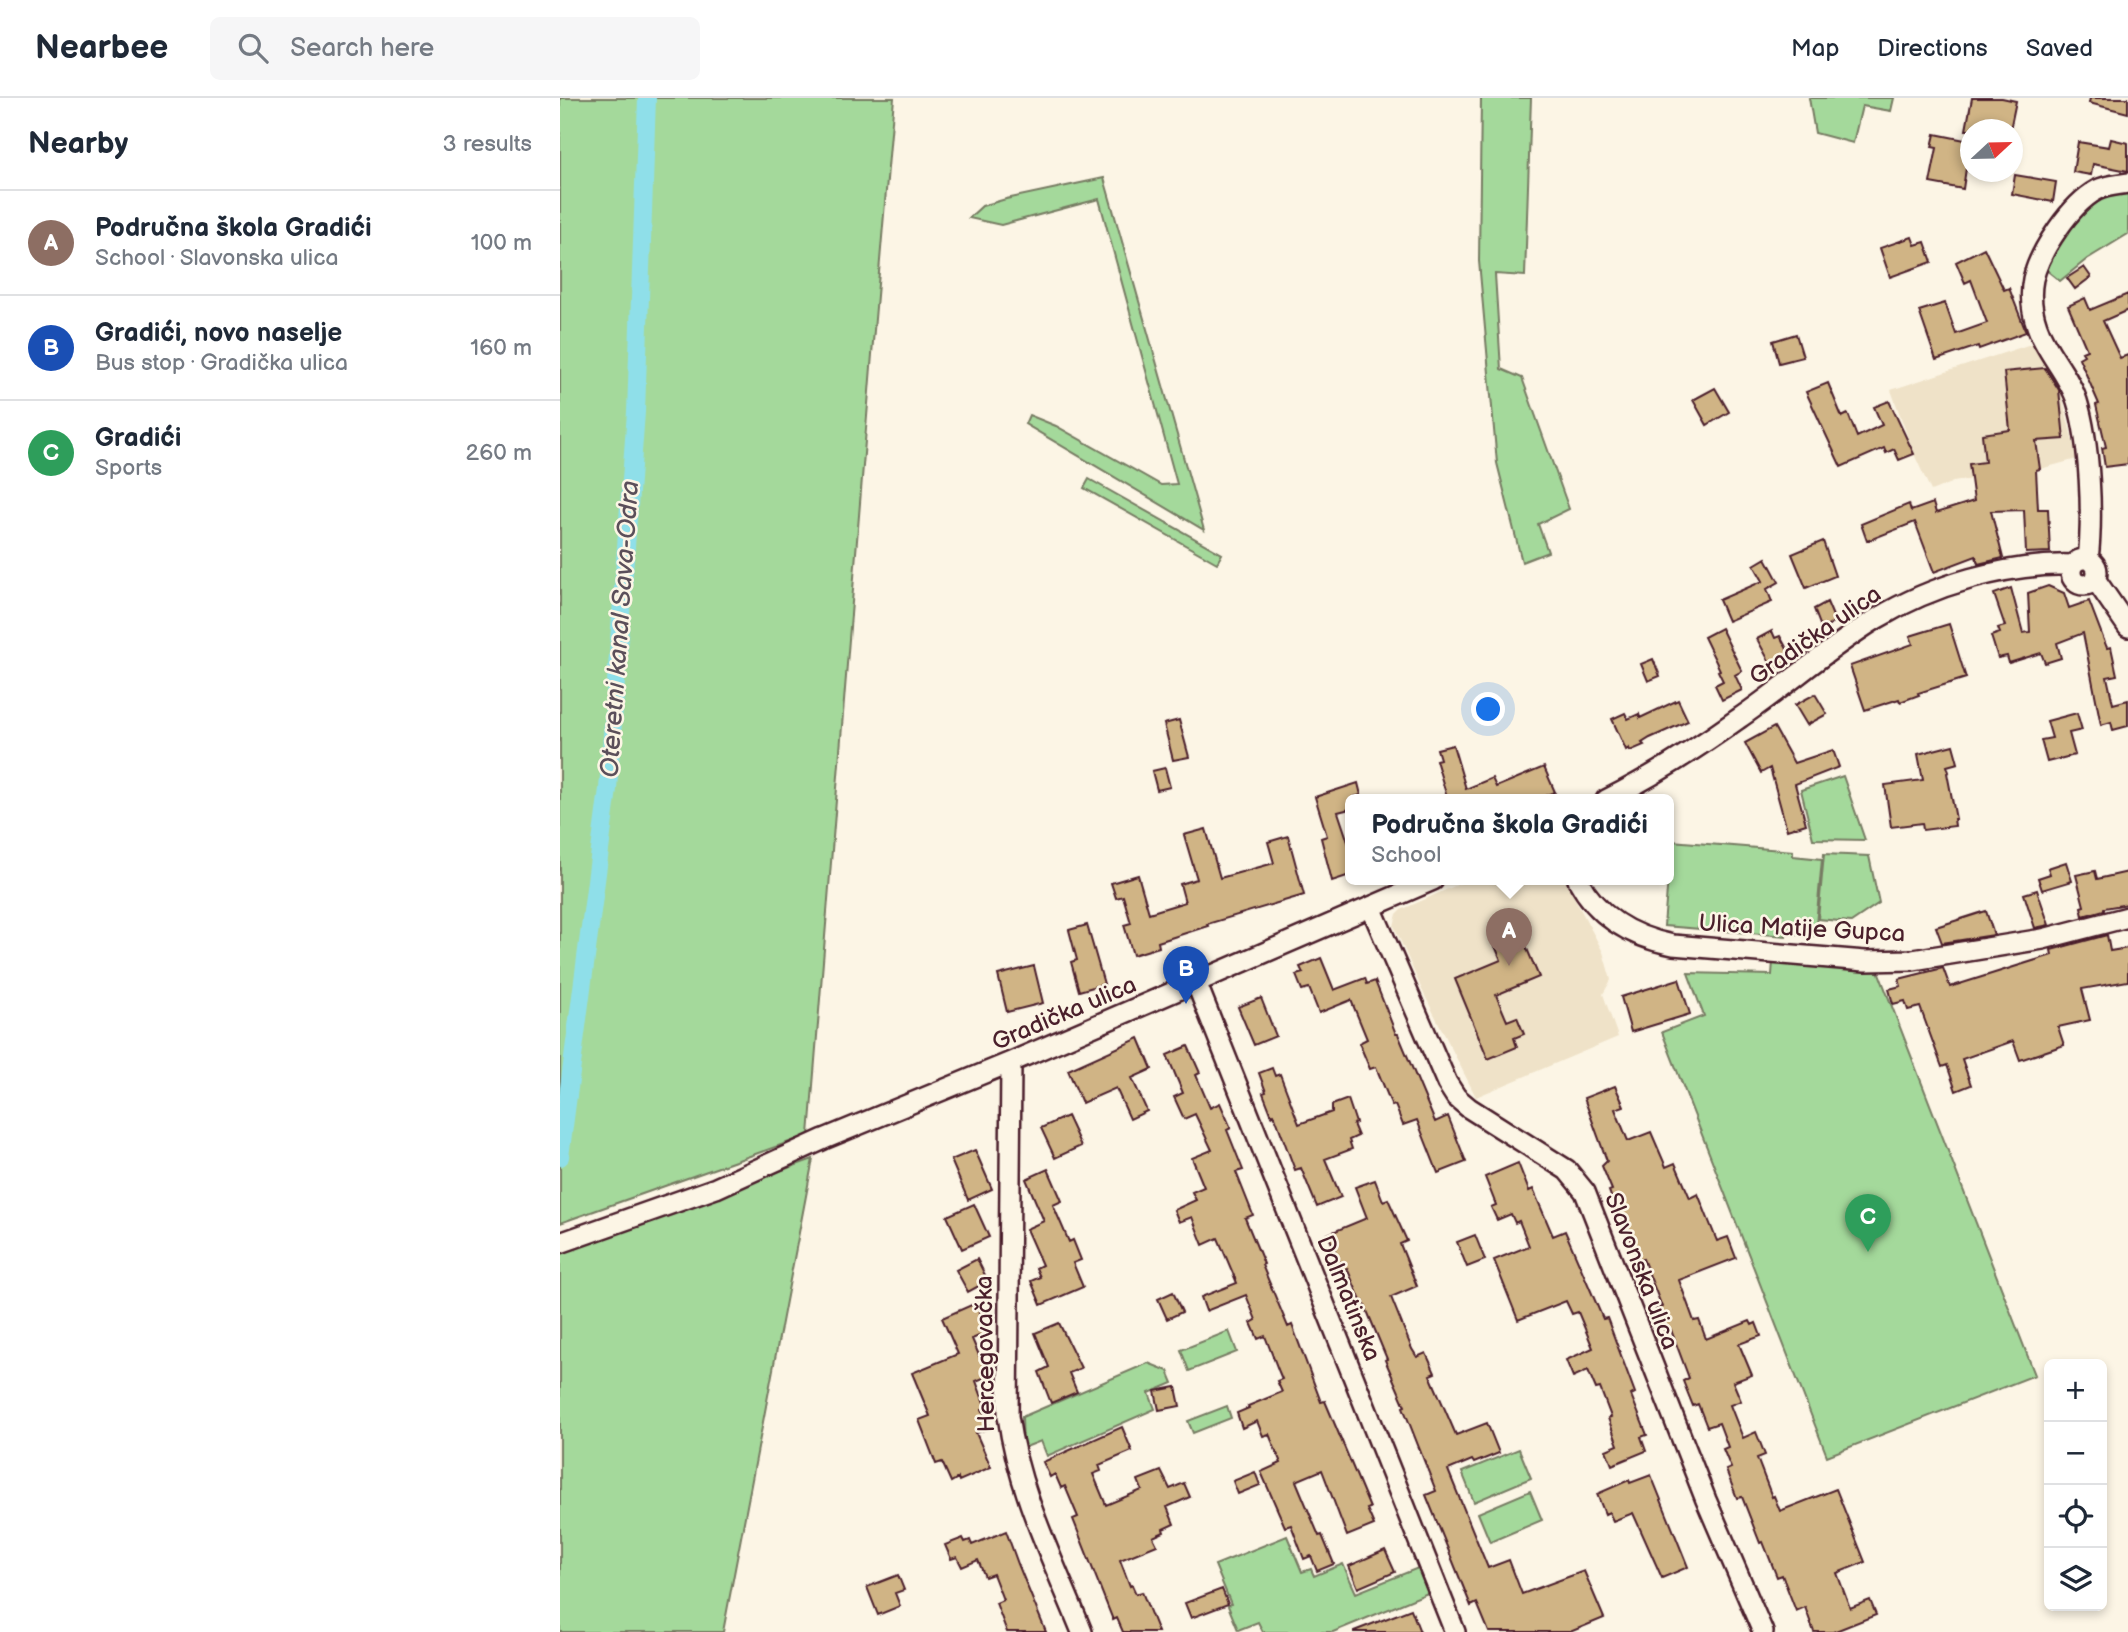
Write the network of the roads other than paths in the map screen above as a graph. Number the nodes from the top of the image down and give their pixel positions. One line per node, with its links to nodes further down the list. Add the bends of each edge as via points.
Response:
1 (2128, 183): 2 (street, via 2100,188 2075,208 2044,253 2033,281 2031,307 2037,329 2068,379 2083,430 2090,503)
2 (2081, 562): 3 (street, via 2072,576 2080,584 2095,579); 4 (street, Gradička ulica, via 1995,573 1890,611 1738,720)
3 (2128, 627)
4 (1617, 794)
5 (1422, 885): 7 (street, Gradička ulica)
6 (1581, 885): 8 (street, Ulica Matije Gupca, via 1611,920 1651,941 1866,961 1962,953)
7 (1371, 907): 9 (street, Gradička ulica); 14 (street, Slavonska ulica, via 1456,1097 1567,1170 1585,1192)
8 (2128, 917)
9 (1196, 982): 10 (street, Gradička ulica); 13 (street, Dalmatinska)
10 (1011, 1062): 11 (street, Gradička ulica, via 716,1188); 12 (street, Hercegovačka, via 1011,1441 1023,1485)
11 (560, 1242)
12 (1082, 1632)
13 (1455, 1632)
14 (1763, 1632)

